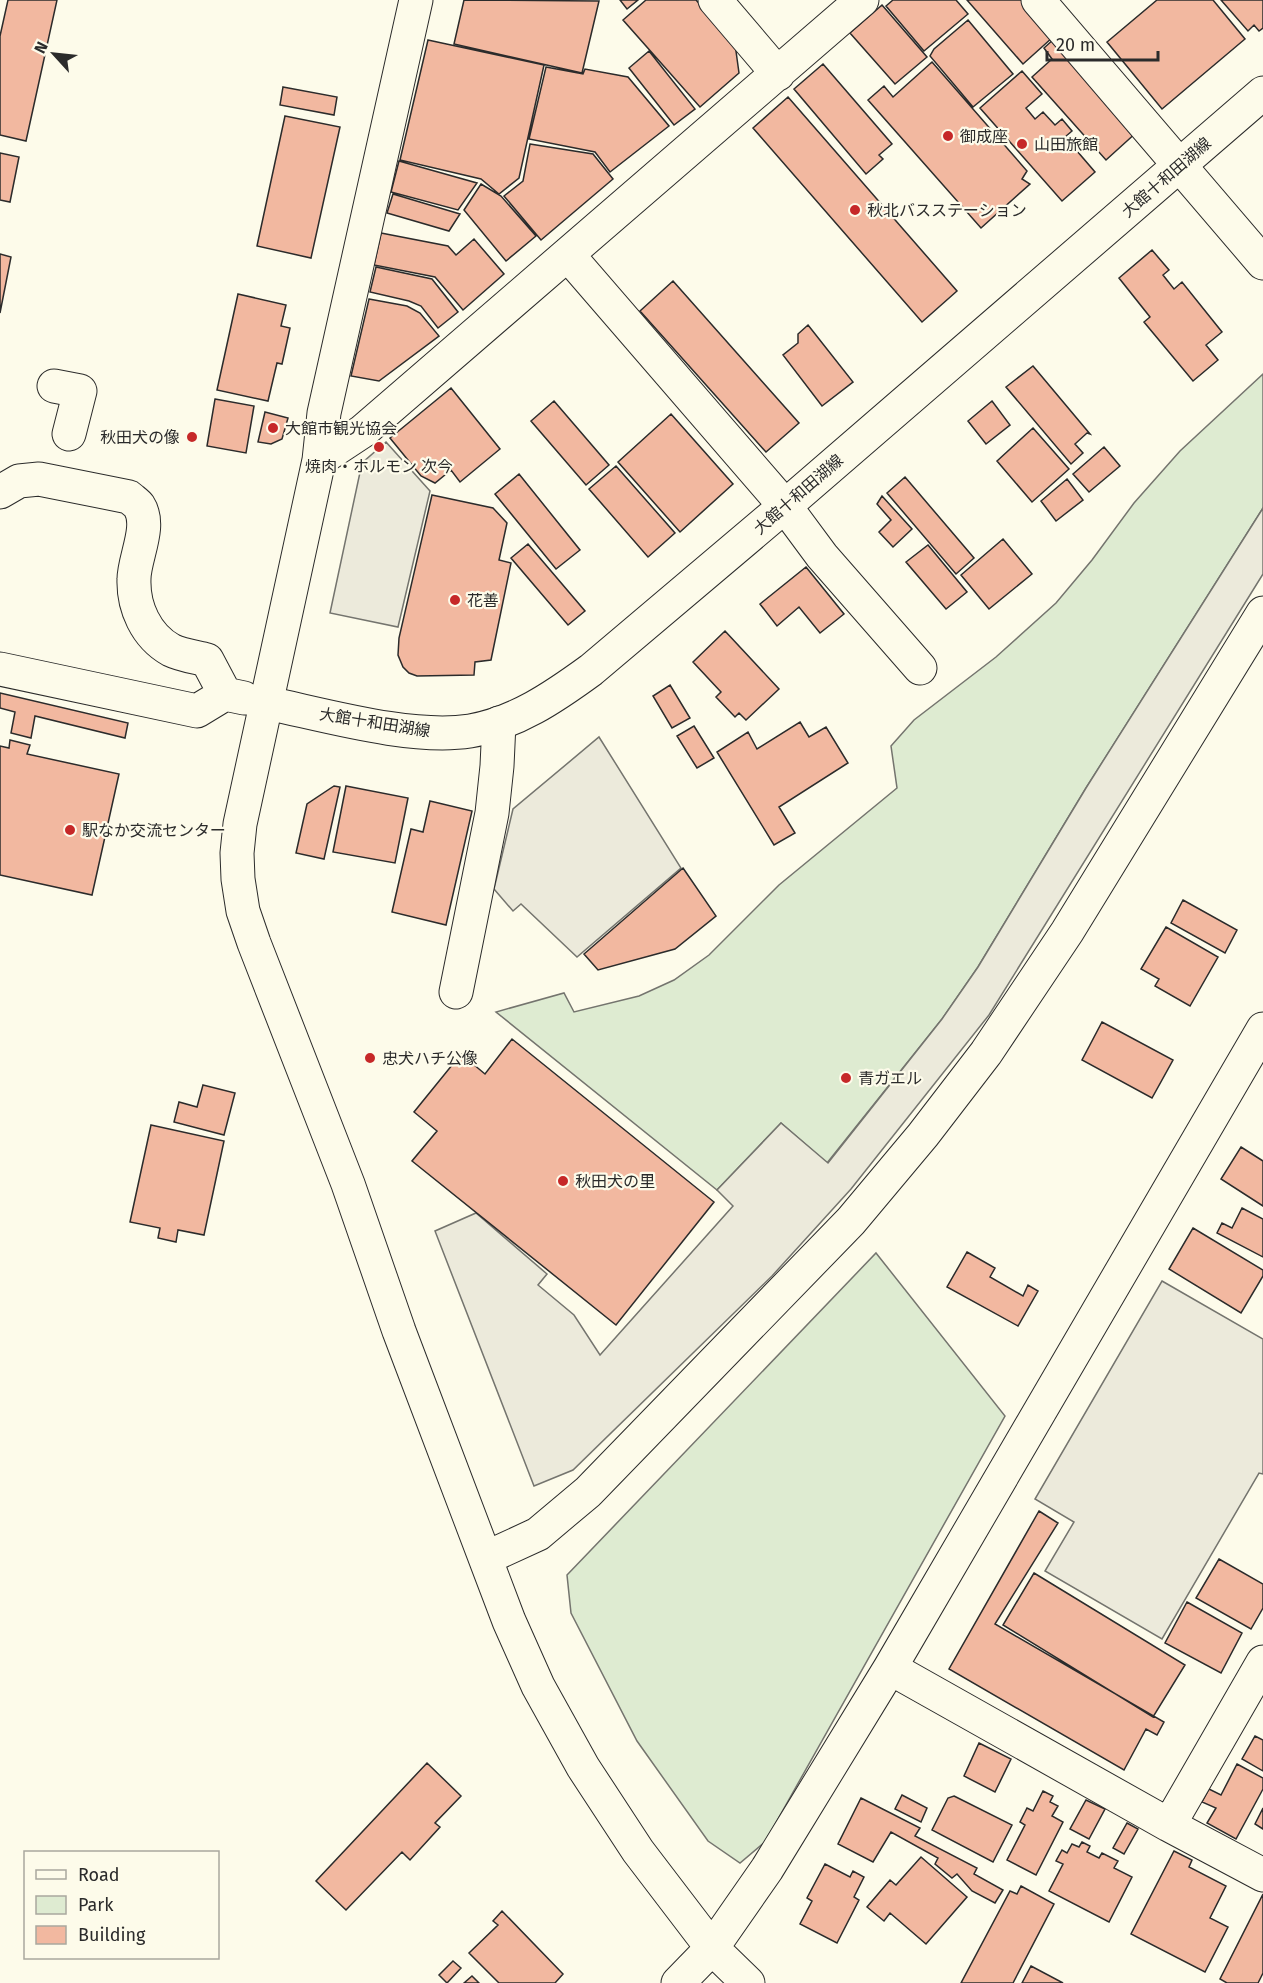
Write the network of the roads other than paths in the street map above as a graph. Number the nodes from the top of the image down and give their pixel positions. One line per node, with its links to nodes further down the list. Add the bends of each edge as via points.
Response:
1 (416, 0): 12 (street, via 324,413)
2 (715, 0): 5 (street)
3 (862, 0): 5 (street)
4 (1038, 0): 7 (street)
5 (778, 74): 8 (street)
6 (1263, 93): 7 (street, 大館十和田湖線)
7 (1180, 164): 9 (street); 14 (street, 大館十和田湖線)
8 (568, 255): 12 (street, via 363,431); 14 (street)
9 (1263, 263)
10 (54, 386): 11 (street, via 80,391)
11 (69, 434)
12 (319, 460): 19 (street)
13 (0, 492): 18 (street, via 19,481 39,479 129,497 139,506 143,517 134,579 144,624 173,651 207,660)
14 (785, 506): 16 (street, via 822,556); 20 (street, 大館十和田湖線, via 591,670 560,693)
15 (1263, 613): 23 (street, via 1067,932 986,1053 923,1135 851,1221 588,1492 538,1534)
16 (920, 668)
17 (0, 669): 18 (street, via 197,711)
18 (225, 694): 19 (street, 大館十和田湖線)
19 (267, 703): 20 (street, 大館十和田湖線, via 416,731 469,731); 23 (street, via 237,853 243,911)
20 (499, 723): 21 (street, via 492,813)
21 (456, 992)
22 (1263, 1029): 25 (street)
23 (486, 1558): 28 (street, via 538,1686 583,1767 638,1851)
24 (1263, 1662): 26 (street)
25 (890, 1668): 26 (street); 28 (street, via 767,1869)
26 (1169, 1825): 27 (street)
27 (1263, 1875)
28 (712, 1948): 29 (street); 30 (street)
29 (678, 1983)
30 (748, 1983)

